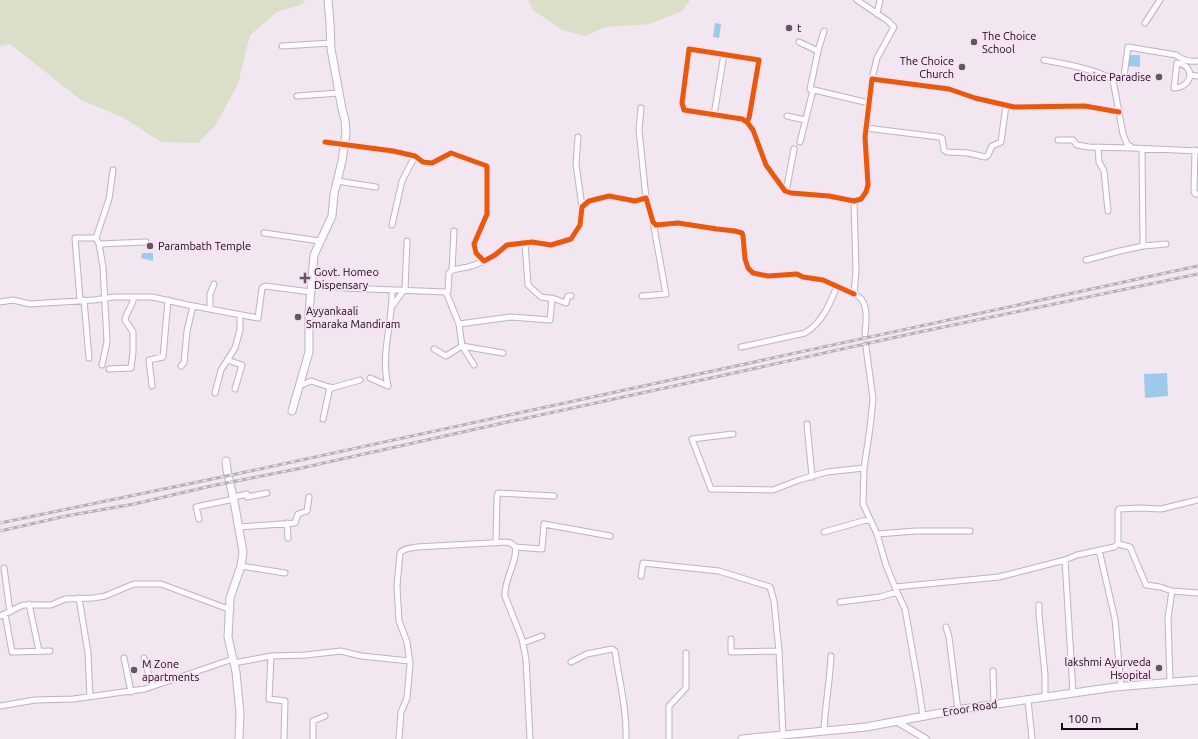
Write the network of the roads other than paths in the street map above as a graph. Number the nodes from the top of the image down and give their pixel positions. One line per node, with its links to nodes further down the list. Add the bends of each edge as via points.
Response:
1 (328, 0): 9 (main road)
2 (858, 0): 5 (street)
3 (880, 0): 5 (street)
4 (1160, 0): 6 (street)
5 (878, 14): 17 (street, via 894,26 876,58)
6 (1146, 23)
7 (824, 31): 11 (street)
8 (799, 42): 11 (street)
9 (331, 43): 10 (street); 20 (main road)
10 (282, 46)
11 (818, 51): 19 (street, via 810,89)
12 (724, 54): 26 (street); 26 (street, via 689,49 683,108); 29 (street, via 758,60)
13 (1044, 60): 18 (street, via 1060,62)
14 (1198, 61): 18 (street, via 1128,47 1124,76)
15 (1190, 75): 15 (street, via 1182,88 1174,88 1178,63 1187,68); 16 (street)
16 (1198, 76)
17 (872, 79): 22 (street); 23 (street, via 949,89)
18 (1113, 80): 25 (street)
19 (813, 90): 22 (street); 28 (street)
20 (339, 93): 21 (street); 35 (main road, via 345,120)
21 (297, 96)
22 (869, 103): 30 (street)
23 (1006, 105): 25 (street, via 1085,106); 30 (street, via 1001,142 992,146 985,157 947,152 944,150 942,138 939,137)
24 (641, 108): 47 (street, via 639,130)
25 (1119, 112): 37 (street, via 1125,139)
26 (714, 114): 29 (street)
27 (787, 116): 28 (street)
28 (805, 120): 34 (street)
29 (747, 122): 45 (street, via 753,130 766,165)
30 (866, 128): 48 (street, via 868,185 861,199)
31 (578, 137): 49 (street, via 576,164)
32 (1058, 140): 36 (street, via 1073,140 1077,145)
33 (326, 142): 35 (street)
34 (800, 142)
35 (344, 146): 41 (street); 43 (main road)
36 (1098, 147): 37 (street); 50 (street, via 1099,162 1104,170)
37 (1133, 148): 39 (street)
38 (794, 149): 45 (street)
39 (1142, 149): 40 (street); 62 (street)
40 (1196, 151): 46 (street, via 1194,191)
41 (415, 156): 52 (street, via 402,181); 64 (street, via 423,162 432,163 451,153 487,166 487,214 474,244 476,253)
42 (113, 170): 55 (street, via 109,199)
43 (337, 181): 44 (street); 56 (main road, via 332,216)
44 (376, 187)
45 (786, 192): 48 (street, via 829,196)
46 (1198, 194)
47 (646, 198): 49 (street, via 635,201 610,196 589,201); 51 (street)
48 (854, 202): 72 (street)
49 (582, 207): 59 (street, via 580,225 571,239 551,245)
50 (1108, 211)
51 (652, 222): 67 (street, via 656,225 678,223 735,230 742,233 745,259 753,273 768,276 797,274); 75 (street, via 666,294)
52 (392, 225)
53 (454, 231): 65 (street)
54 (264, 233): 56 (street)
55 (96, 238): 60 (street); 78 (street, via 75,238)
56 (320, 241): 68 (main road, via 314,255)
57 (408, 241): 70 (street)
58 (146, 242): 60 (street)
59 (525, 243): 64 (street, via 507,245); 76 (street, via 528,285 541,297)
60 (100, 244): 77 (street)
61 (1166, 244): 62 (street)
62 (1143, 246): 63 (street)
63 (1086, 260)
64 (484, 261): 65 (street)
65 (452, 270): 71 (street, via 449,273 449,287)
66 (214, 284): 83 (street, via 210,294)
67 (836, 286): 72 (street); 88 (street, via 823,317 809,331)
68 (311, 288): 69 (street); 84 (street, via 265,286 261,292 258,318); 101 (main road, via 309,352)
69 (392, 290): 70 (street); 81 (street)
70 (405, 290): 71 (street); 81 (street)
71 (446, 292): 85 (street)
72 (854, 294): 86 (street, via 862,298 866,310)
73 (134, 296): 77 (street); 79 (street); 97 (street, via 125,320 132,332 131,368)
74 (571, 296): 76 (street, via 568,296 566,303)
75 (642, 296)
76 (552, 298): 85 (street, via 550,320 511,318)
77 (104, 299): 78 (street); 94 (street, via 107,342)
78 (82, 300): 80 (street, via 30,304 13,300); 92 (street)
79 (168, 300): 82 (street); 100 (street, via 163,357 150,360)
80 (0, 302)
81 (393, 305): 98 (street, via 385,358 388,386)
82 (193, 306): 83 (street); 96 (street, via 187,331 184,364)
83 (210, 309): 84 (street)
84 (240, 315): 93 (street, via 240,330 235,348)
85 (458, 324): 87 (street)
86 (865, 334)
87 (462, 346): 90 (street, via 446,356); 91 (street); 95 (street)
88 (741, 347)
89 (866, 347): 110 (street, via 873,399)
90 (434, 349)
91 (503, 353)
92 (88, 358)
93 (227, 360): 103 (street, via 242,365); 104 (street, via 221,370)
94 (102, 365)
95 (474, 365)
96 (181, 366)
97 (109, 369)
98 (370, 378)
99 (360, 380): 102 (street)
100 (152, 386)
101 (299, 386): 102 (street, via 311,380); 105 (main road)
102 (330, 387): 106 (street)
103 (235, 389)
104 (215, 393)
105 (292, 411)
106 (324, 419)
107 (807, 424): 111 (street)
108 (733, 434): 111 (street, via 692,439 711,489 773,490)
109 (226, 461): 115 (main road)
110 (864, 468): 111 (street, via 827,472); 118 (street, via 863,504)
111 (812, 477)
112 (267, 493): 115 (street, via 247,497 247,494)
113 (554, 496): 126 (street, via 498,493)
114 (309, 497): 119 (street, via 307,511 298,514 295,523)
115 (234, 498): 117 (street, via 196,507); 120 (main road)
116 (1198, 500): 127 (street, via 1161,509 1119,509)
117 (199, 519)
118 (870, 519): 122 (street); 123 (street)
119 (287, 523): 120 (street); 125 (street)
120 (239, 527): 131 (main road, via 243,552)
121 (970, 531): 123 (street)
122 (824, 532)
123 (877, 534): 135 (street)
124 (610, 536): 128 (street, via 544,524 542,549)
125 (288, 538)
126 (496, 543): 128 (street, via 512,543); 157 (street, via 417,546 400,553 397,586 399,616)
127 (1118, 544): 129 (street); 136 (street, via 1130,547 1146,585 1160,586)
128 (515, 547): 147 (street, via 516,553 504,591)
129 (1099, 550): 130 (street); 163 (street, via 1115,619)
130 (1065, 560): 135 (street, via 999,577); 165 (street)
131 (241, 566): 133 (street); 142 (main road, via 230,598)
132 (4, 568): 143 (street)
133 (285, 573)
134 (641, 576): 150 (street, via 643,563 720,571 770,588 774,601)
135 (896, 590): 139 (street, via 880,597); 173 (street, via 905,609)
136 (1172, 591): 137 (street); 161 (street, via 1168,618)
137 (1198, 593)
138 (79, 598): 140 (street, via 65,598 51,605); 142 (street, via 105,596 134,584 161,584); 166 (street, via 88,653)
139 (840, 602)
140 (29, 604): 143 (street); 148 (street)
141 (1039, 604): 167 (street)
142 (230, 610): 156 (main road, via 228,637)
143 (5, 614): 148 (street, via 12,652)
144 (946, 627): 171 (street)
145 (542, 636): 147 (street)
146 (731, 639): 150 (street, via 731,652)
147 (523, 643): 181 (street)
148 (39, 651): 149 (street)
149 (50, 651)
150 (779, 651): 176 (street)
151 (686, 653): 183 (street, via 686,688 669,706)
152 (271, 656): 156 (street); 157 (street, via 341,651 361,656); 178 (street, via 269,699 285,701)
153 (832, 656): 175 (street)
154 (124, 658): 164 (street)
155 (144, 658): 162 (street)
156 (233, 661): 162 (street); 177 (main road, via 240,713)
157 (410, 661): 180 (street, via 408,691 406,704 401,712)
158 (571, 662): 182 (street, via 590,653 615,650 622,687)
159 (993, 671): 169 (street)
160 (1198, 680): 161 (main road, Eroor Road)
161 (1170, 682): 163 (main road, Eroor Road)
162 (152, 686): 164 (street)
163 (1121, 686): 165 (main road, Eroor Road)
164 (131, 692): 166 (street)
165 (1073, 693): 167 (main road, Eroor Road)
166 (90, 697): 170 (street, via 35,700)
167 (1045, 697): 168 (main road, Eroor Road)
168 (1028, 700): 169 (main road, Eroor Road); 186 (street)
169 (994, 704): 171 (main road, Eroor Road)
170 (0, 706)
171 (958, 710): 173 (main road, Eroor Road)
172 (325, 716): 179 (street, via 313,721)
173 (923, 716): 174 (main road, Eroor Road)
174 (896, 721): 175 (main road, Eroor Road); 185 (street)
175 (824, 731): 176 (main road, Eroor Road)
176 (783, 735): 184 (main road, Eroor Road)
177 (239, 739)
178 (284, 739)
179 (313, 739)
180 (399, 739)
181 (530, 739)
182 (626, 739)
183 (669, 739)
184 (742, 739)
185 (926, 739)
186 (1032, 739)

